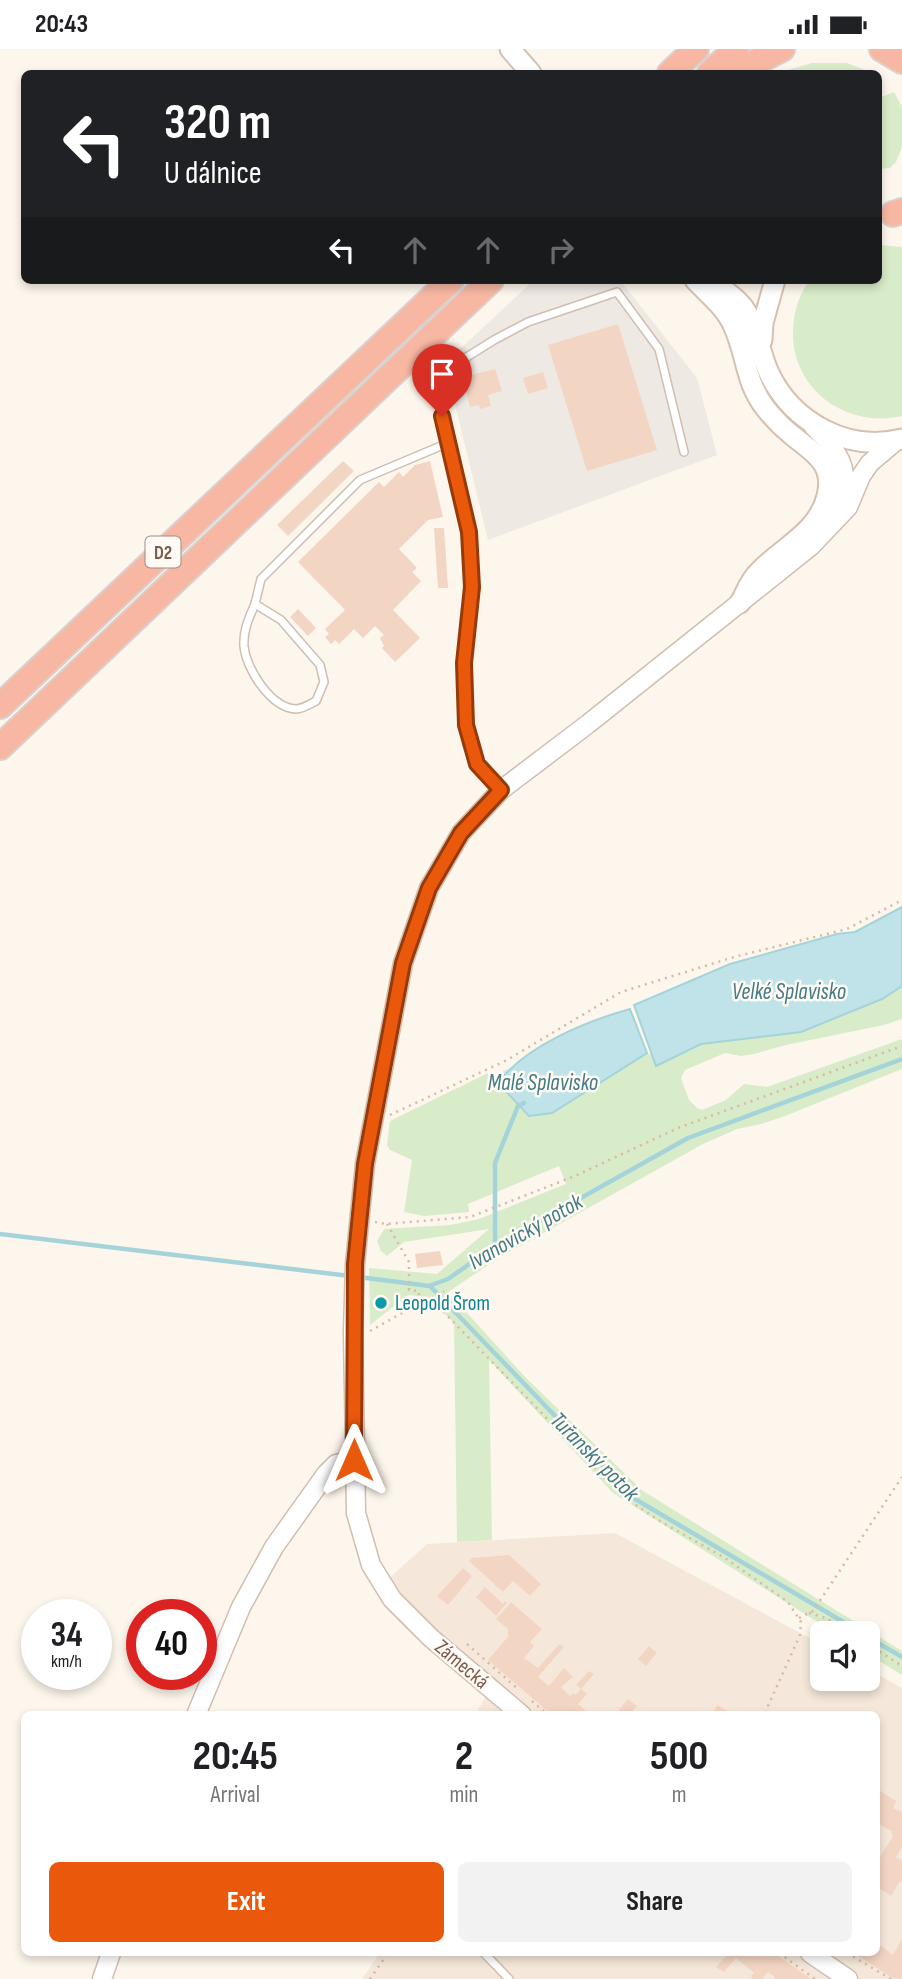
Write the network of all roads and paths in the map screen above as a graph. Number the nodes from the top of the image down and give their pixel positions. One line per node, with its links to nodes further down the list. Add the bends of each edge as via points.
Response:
1 (510, 49): 7 (main road)
2 (736, 49): 9 (highway)
3 (782, 49): 10 (highway)
4 (882, 49): 6 (highway)
5 (693, 51): 8 (highway)
6 (902, 61)
7 (528, 70)
8 (673, 70)
9 (713, 70)
10 (740, 70)
11 (447, 284): 24 (highway, D2)
12 (487, 284): 25 (highway, D2)
13 (699, 284): 22 (main road, via 732,322 759,399 784,429 820,456 827,480 827,497 814,522 756,575)
14 (718, 284): 16 (main road, via 744,307)
15 (774, 284): 16 (main road, via 762,323)
16 (761, 351): 17 (main road, via 786,401)
17 (809, 422): 18 (main road, via 842,437); 21 (street, via 838,454 845,474 844,495)
18 (899, 440): 21 (street, Zámecká, via 865,468 848,507)
19 (448, 443): 20 (lane, via 436,389 451,367 528,322 617,292 659,349); 23 (lane, via 360,480 261,579); 26 (lane, via 470,546 466,725 477,764)
20 (684, 452)
21 (833, 522): 22 (street, Zámecká, via 811,546)
22 (740, 603): 26 (street, Zámecká)
23 (255, 604): 23 (lane, via 281,620 320,665 324,682 316,701 298,709 281,705 258,682 244,647 246,625)
24 (0, 706)
25 (0, 747)
26 (501, 790): 29 (street, Zámecká, via 461,833 429,888 403,963)
27 (902, 899): 29 (path, via 847,929 621,992 507,1060 392,1116)
28 (902, 1046): 31 (path, via 678,1128 575,1176 470,1217)
29 (376, 1113): 30 (street, Zámecká)
30 (360, 1220): 31 (path); 35 (street, Zámecká)
31 (386, 1224): 34 (path, via 409,1262 409,1290 419,1291)
32 (444, 1291): 33 (path)
33 (435, 1303): 34 (path); 39 (path, via 620,1494 772,1590)
34 (418, 1304): 35 (path, via 373,1330)
35 (353, 1332): 36 (street, Zámecká)
36 (354, 1460): 44 (street, via 337,1464 326,1474 275,1547 235,1620); 45 (street, Zámecká, via 356,1513 364,1549 382,1585 404,1612)
37 (902, 1477): 38 (path)
38 (811, 1612): 39 (path); 40 (path)
39 (799, 1618): 47 (path, via 800,1635)
40 (829, 1621)
41 (467, 1644): 46 (path)
42 (880, 1652): 43 (path)
43 (902, 1666)
44 (198, 1711)
45 (517, 1711)
46 (543, 1711)
47 (766, 1711)
48 (110, 1956): 54 (street)
49 (386, 1956): 55 (path)
50 (487, 1956): 56 (lane)
51 (783, 1956): 57 (path)
52 (814, 1956): 58 (street)
53 (852, 1956): 59 (path)
54 (102, 1979)
55 (370, 1979)
56 (509, 1979)
57 (815, 1979)
58 (848, 1979)
59 (891, 1979)

